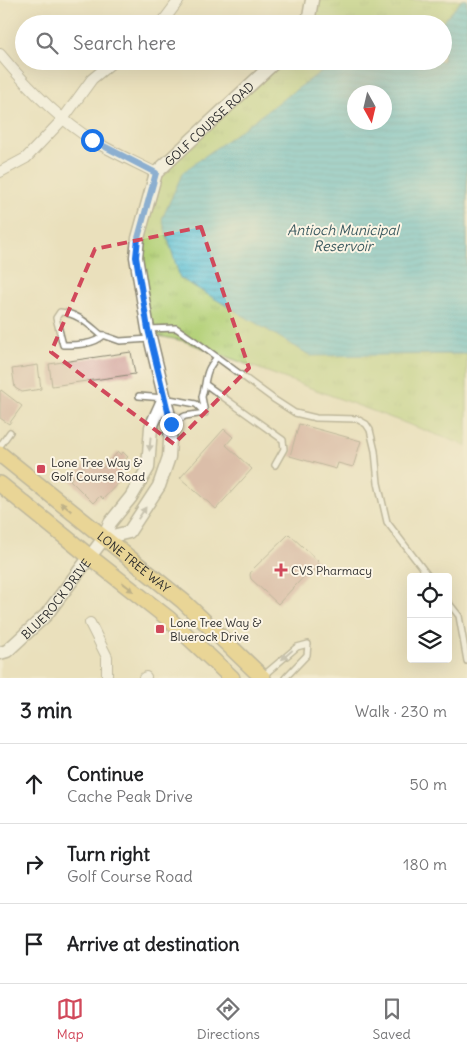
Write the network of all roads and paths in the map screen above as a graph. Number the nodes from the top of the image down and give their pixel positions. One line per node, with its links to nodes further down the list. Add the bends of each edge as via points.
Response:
1 (179, 0): 3 (street)
2 (312, 0): 4 (street)
3 (168, 15)
4 (309, 15)
5 (0, 54): 8 (street)
6 (103, 70): 8 (street, via 92,79)
7 (266, 70): 10 (street, GOLF COURSE ROAD)
8 (63, 119): 9 (street, via 26,158); 10 (street, via 92,140)
9 (0, 172)
10 (156, 173): 11 (street, GOLF COURSE ROAD, via 136,257)
11 (149, 334): 12 (lane, via 120,341); 13 (lane, via 176,328); 16 (street, GOLF COURSE ROAD)
12 (104, 335): 12 (lane, via 68,312 60,312 56,318 63,345 85,344)
13 (217, 357): 14 (lane, via 209,366); 26 (lane, via 295,413 316,418 357,419 366,424 370,430 387,522)
14 (205, 384): 17 (lane, via 202,397); 22 (lane, via 283,440 284,449)
15 (139, 396): 16 (lane)
16 (164, 398): 17 (lane, via 196,404); 18 (street, GOLF COURSE ROAD); 24 (street, one-way to 24, via 151,427 148,468 110,523)
17 (205, 413): 18 (lane, via 185,416)
18 (171, 424): 24 (street, GOLF COURSE ROAD, one-way to 18, via 129,532 159,486 169,458)
19 (10, 432): 20 (lane)
20 (0, 446)
21 (0, 454): 24 (main road, LONE TREE WAY, one-way to 21)
22 (275, 466)
23 (0, 484): 25 (main road, LONE TREE WAY)
24 (104, 538): 25 (street, BLUEROCK DRIVE); 33 (main road, LONE TREE WAY, via 183,601)
25 (90, 556): 29 (street, BLUEROCK DRIVE, via 46,615 7,651); 32 (main road, LONE TREE WAY, one-way to 32, via 169,619)
26 (426, 573)
27 (452, 607): 30 (lane, via 459,616)
28 (90, 623): 31 (street, via 107,657)
29 (0, 653)
30 (467, 661)
31 (107, 678)
32 (232, 678)
33 (263, 678): 34 (lane, one-way to 33, via 307,655 308,644 297,647)
34 (285, 678)

